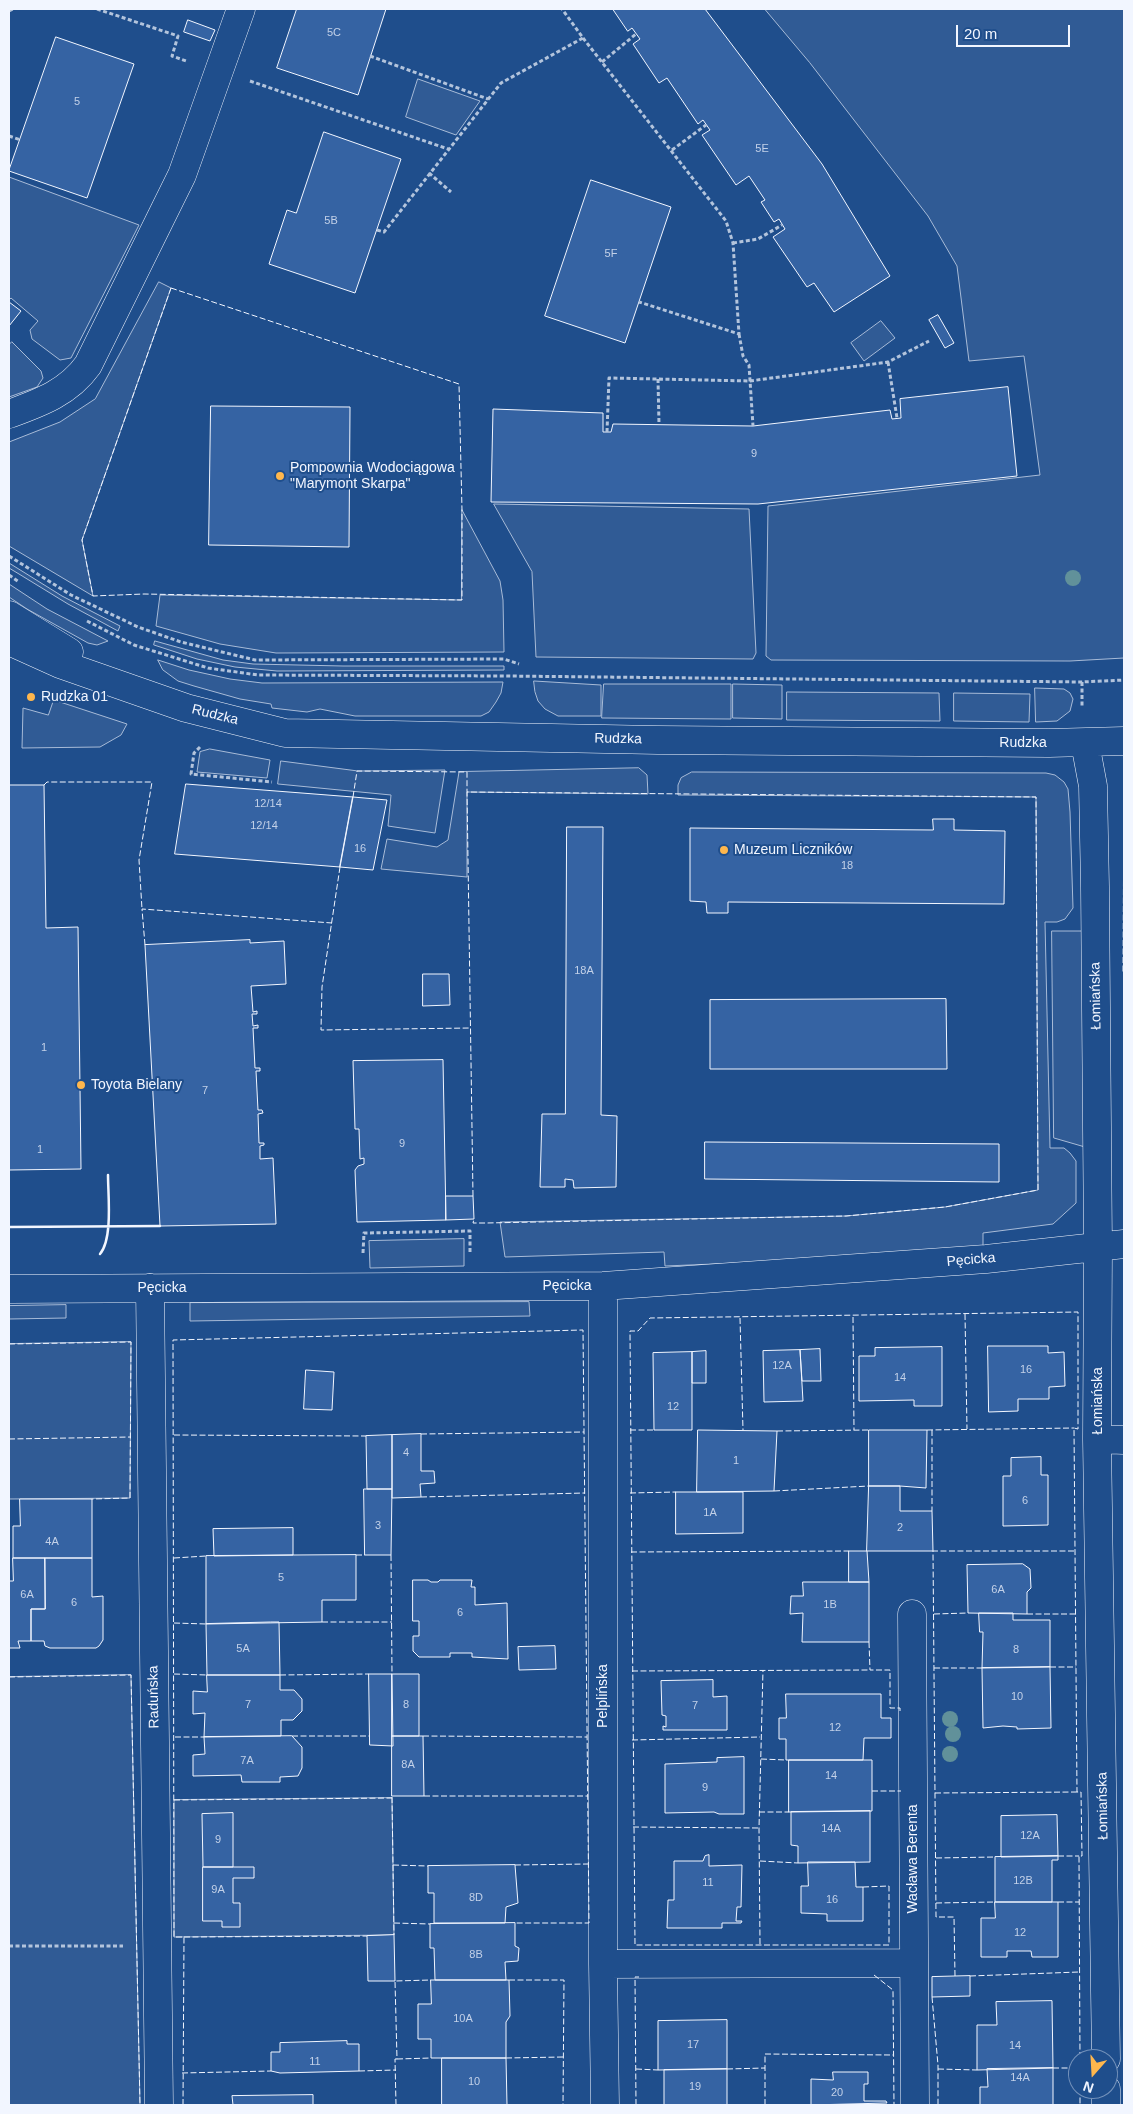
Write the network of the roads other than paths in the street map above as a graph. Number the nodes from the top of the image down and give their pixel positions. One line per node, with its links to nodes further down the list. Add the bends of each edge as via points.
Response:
1 (241, 9): 2 (street, via 231,76 88,366 79,378 59,393)
2 (9, 414)
3 (9, 615): 5 (street, Rudzka)
4 (9, 641): 5 (street, Rudzka, via 60,664)
5 (120, 684): 7 (street, Rudzka, via 186,708 285,733)
6 (1124, 741): 7 (street, Rudzka)
7 (1085, 743): 8 (street, Łomiańska, via 1093,795)
8 (1111, 1246): 9 (street, Pęcicka, via 986,1260); 12 (street, Łomiańska)
9 (603, 1286): 10 (street, Pęcicka); 16 (street, Pelplińska)
10 (150, 1288): 11 (street, Pęcicka); 18 (street, Raduńska)
11 (9, 1289)
12 (1097, 1439): 13 (street); 17 (street, Łomiańska)
13 (1124, 1440)
14 (912, 1614): 15 (street, Wacława Berenta)
15 (914, 1963): 16 (street); 20 (street, Wacława Berenta)
16 (603, 1964): 19 (street, Pelplińska)
17 (1106, 2049)
18 (159, 2105)
19 (605, 2105)
20 (915, 2105)

